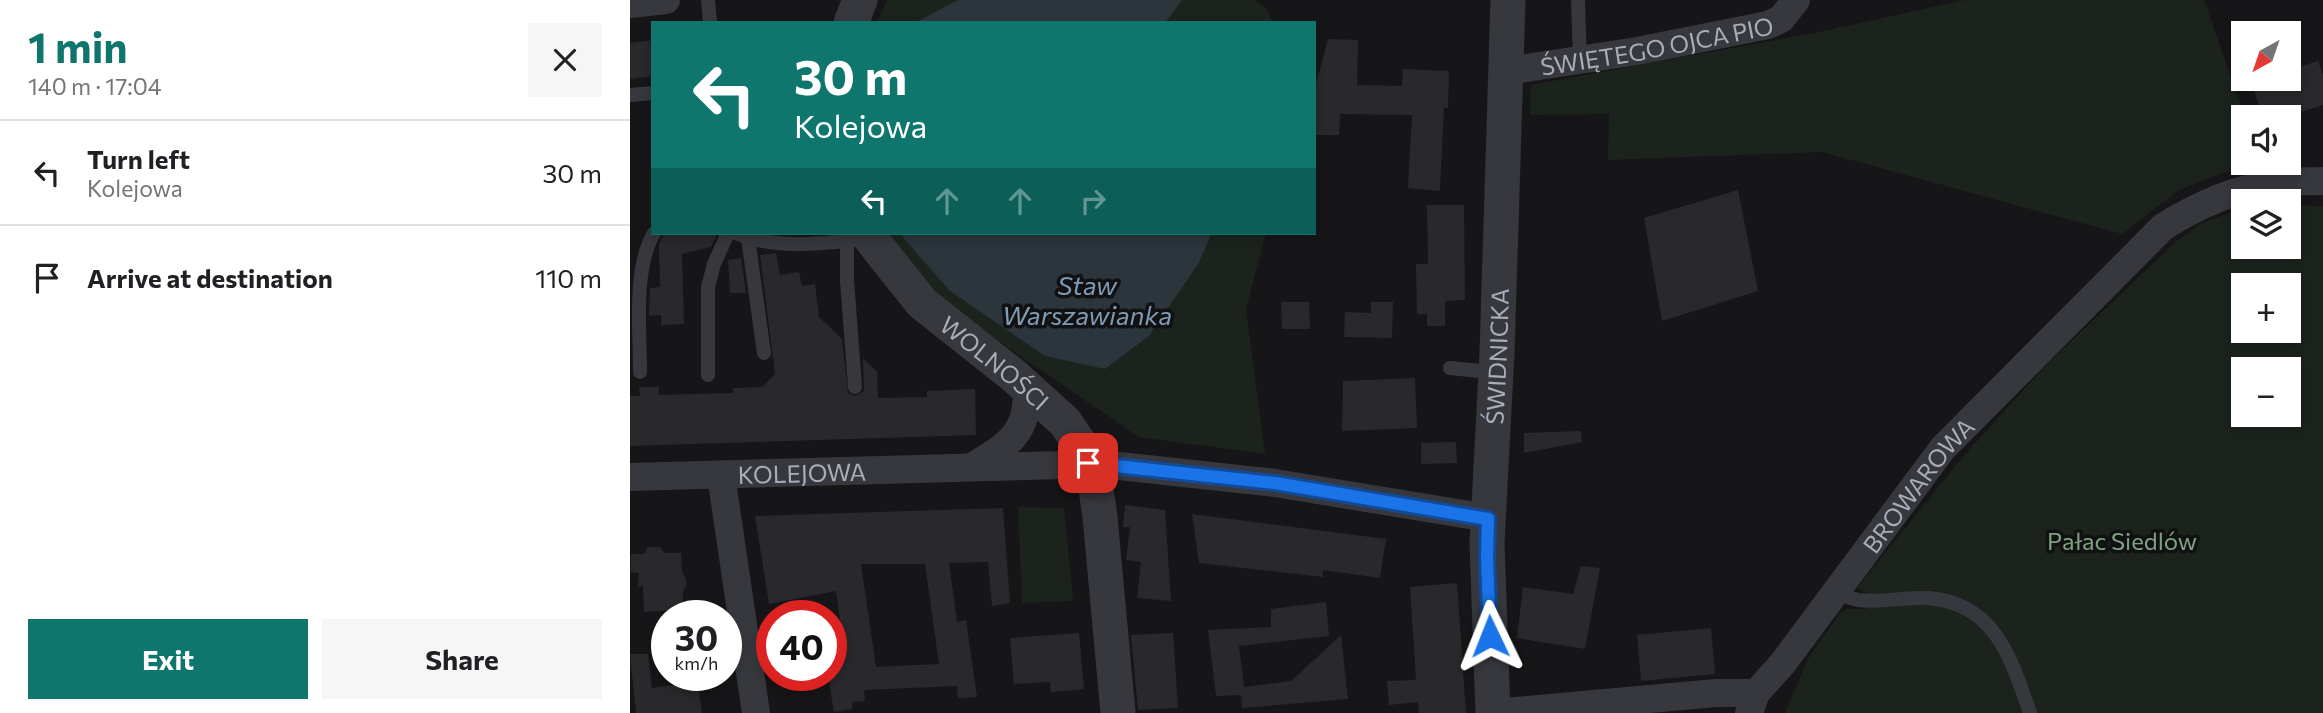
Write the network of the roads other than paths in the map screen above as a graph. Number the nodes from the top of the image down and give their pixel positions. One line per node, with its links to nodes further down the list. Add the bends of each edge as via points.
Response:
1 (666, 0): 7 (street)
2 (708, 0): 8 (lane)
3 (860, 0): 9 (street)
4 (1508, 0): 11 (street, ŚWIDNICKA)
5 (1578, 0): 10 (lane)
6 (1796, 0): 10 (street, ŚWIĘTEGO OJCA PIO, via 1782,19 1768,25)
7 (630, 4)
8 (710, 21)
9 (852, 21)
10 (1580, 60): 11 (street, ŚWIĘTEGO OJCA PIO)
11 (1507, 71): 21 (street, ŚWIDNICKA)
12 (651, 93): 13 (lane)
13 (630, 95)
14 (2323, 181): 31 (street, BROWAROWA, via 2274,183 2238,193 2193,208 2163,227 1943,448)
15 (653, 235): 22 (lane, via 646,246 640,281)
16 (727, 235): 23 (lane, via 708,287)
17 (742, 235): 18 (lane, via 817,244); 19 (lane)
18 (863, 237): 24 (street, WOLNOŚCI, via 922,303); 25 (lane, via 847,280)
19 (764, 353)
20 (1450, 368): 21 (lane)
21 (1496, 369): 30 (street, ŚWIDNICKA)
22 (640, 372)
23 (708, 375)
24 (1026, 385): 26 (street, WOLNOŚCI, via 1065,422); 27 (street, KOLEJOWA, via 1026,413 1015,437)
25 (855, 387)
26 (1088, 463): 27 (street, KOLEJOWA); 30 (street, KOLEJOWA, via 1275,483); 34 (street, WOLNOŚCI, via 1100,517)
27 (971, 468): 28 (street, KOLEJOWA)
28 (721, 475): 29 (street, KOLEJOWA); 33 (street)
29 (630, 477)
30 (1488, 519): 35 (street, ŚWIDNICKA)
31 (1838, 590): 32 (street, BROWAROWA); 36 (lane, via 1858,600 1929,598 1968,609 2002,641)
32 (1753, 703): 35 (street, BROWAROWA, via 1716,692)
33 (756, 713)
34 (1118, 713)
35 (1494, 713)
36 (2030, 713)

